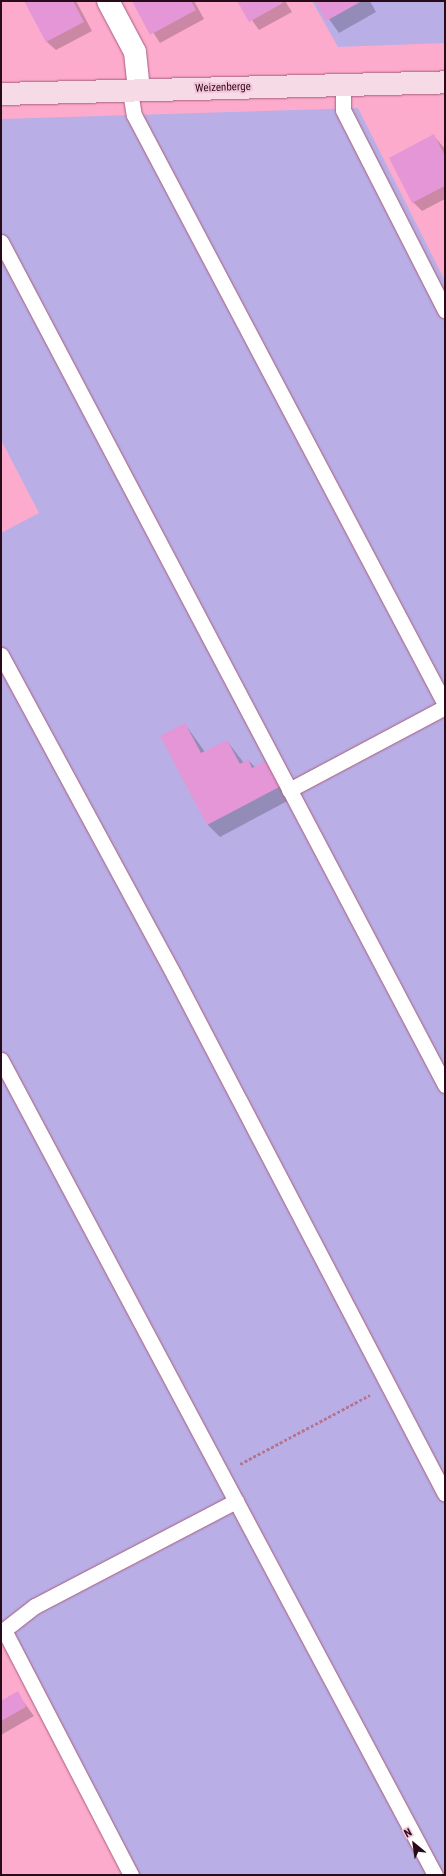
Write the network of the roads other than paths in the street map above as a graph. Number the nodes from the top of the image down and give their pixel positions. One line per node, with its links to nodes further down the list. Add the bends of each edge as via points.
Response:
1 (108, 1): 4 (street, via 135,52)
2 (445, 82): 3 (street, Weizenberge)
3 (344, 85): 4 (street, Weizenberge); 7 (lane, via 343,110)
4 (134, 90): 5 (street, Weizenberge); 9 (lane, via 134,115)
5 (1, 94)
6 (1, 242): 10 (lane)
7 (445, 310)
8 (1, 655): 13 (lane, via 174,975)
9 (445, 706): 10 (lane)
10 (289, 790): 12 (lane)
11 (1, 1060): 14 (lane)
12 (445, 1085)
13 (445, 1494)
14 (236, 1501): 15 (lane, via 35,1606 4,1630); 16 (lane)
15 (131, 1875)
16 (435, 1875)

